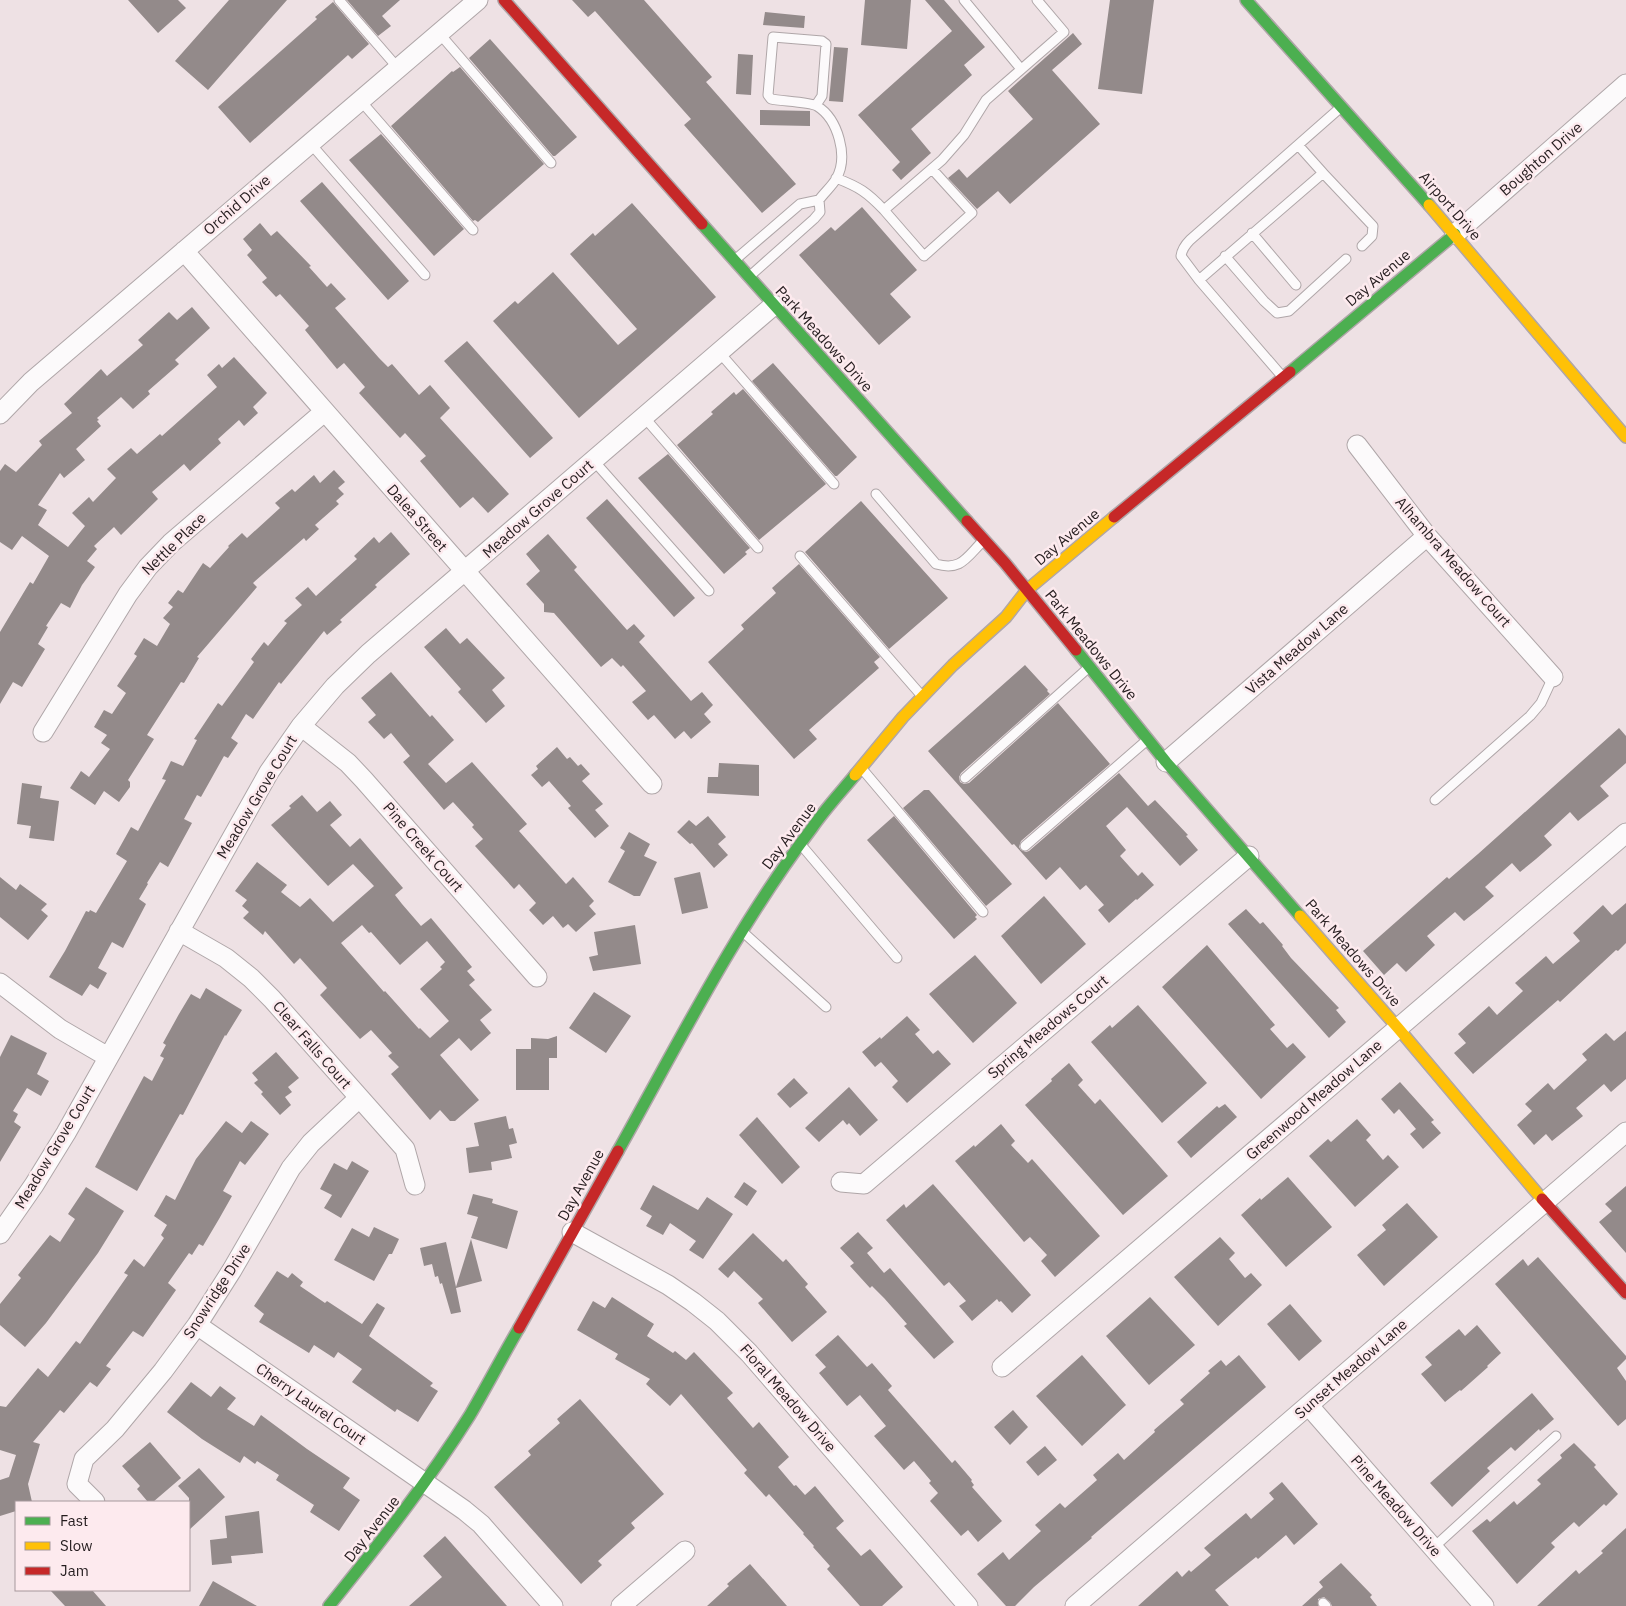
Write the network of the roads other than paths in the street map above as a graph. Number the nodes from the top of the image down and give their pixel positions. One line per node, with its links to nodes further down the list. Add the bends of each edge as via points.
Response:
1 (339, 0): 8 (lane)
2 (478, 0): 7 (street, Orchid Drive)
3 (504, 0): 29 (street, Park Meadows Drive)
4 (964, 0): 9 (lane)
5 (1037, 0): 9 (lane, via 1064,32)
6 (1246, 0): 13 (street, Airport Drive)
7 (439, 33): 8 (street, Orchid Drive); 16 (lane)
8 (398, 68): 11 (street, Orchid Drive)
9 (1021, 69): 17 (lane, via 986,100 964,135)
10 (1626, 84): 24 (street, Boughton Drive)
11 (360, 100): 14 (street, Orchid Drive); 22 (lane)
12 (816, 105): 12 (lane, via 771,99 768,95 773,37 826,44 822,96); 19 (lane, via 836,130 841,165)
13 (1341, 107): 15 (lane); 24 (street, Airport Drive)
14 (310, 143): 26 (street, Orchid Drive); 30 (lane)
15 (1298, 145): 18 (lane); 32 (lane, via 1185,245 1181,256)
16 (550, 163)
17 (932, 169): 21 (lane); 21 (lane, via 972,213 924,256)
18 (1323, 173): 23 (lane); 25 (lane, via 1373,226 1372,236)
19 (836, 178): 20 (lane); 21 (lane, via 857,186)
20 (819, 200): 29 (lane, via 800,204); 31 (lane, via 820,212 814,220)
21 (884, 210)
22 (474, 230)
23 (1252, 233): 27 (lane); 33 (lane)
24 (1455, 234): 36 (street, Day Avenue); 40 (street, Airport Drive)
25 (1362, 246)
26 (184, 251): 37 (street, Dalea Street); 38 (street, Orchid Drive, via 31,382)
27 (1225, 256): 28 (lane, via 1277,313 1289,311); 32 (lane)
28 (1346, 259)
29 (735, 261): 31 (street, Park Meadows Drive)
30 (425, 276)
31 (748, 276): 34 (street, Park Meadows Drive)
32 (1199, 280): 36 (lane)
33 (1296, 285)
34 (774, 306): 35 (street, Meadow Grove Court); 46 (street, Park Meadows Drive)
35 (719, 352): 39 (street, Meadow Grove Court); 43 (lane)
36 (1282, 377): 50 (street, Day Avenue)
37 (324, 412): 49 (street, Dalea Street); 56 (street, Nettle Place, via 171,543 148,567)
38 (0, 414)
39 (644, 417): 42 (street, Meadow Grove Court); 47 (lane)
40 (1626, 437)
41 (1357, 445): 45 (street, Alhambra Meadow Court)
42 (594, 461): 49 (street, Meadow Grove Court); 51 (lane)
43 (834, 484)
44 (876, 494): 46 (lane, via 936,564 955,566)
45 (1427, 536): 53 (street, Alhambra Meadow Court); 58 (street, Vista Meadow Lane)
46 (984, 540): 50 (street, Park Meadows Drive)
47 (758, 548)
48 (800, 556): 54 (lane)
49 (464, 572): 55 (street, Meadow Grove Court, via 368,654); 61 (street, Dalea Street)
50 (1027, 590): 52 (street, Park Meadows Drive); 54 (street, Day Avenue, via 1006,617)
51 (709, 591)
52 (1089, 667): 57 (street, Park Meadows Drive); 60 (lane)
53 (1553, 677): 62 (lane, via 1541,703 1530,716)
54 (922, 697): 59 (street, Day Avenue)
55 (301, 726): 68 (street, Meadow Grove Court, via 269,772); 71 (street, Pine Creek Court, via 364,780)
56 (43, 732)
57 (1148, 739): 58 (street, Park Meadows Drive); 65 (lane)
58 (1166, 762): 66 (street, Park Meadows Drive)
59 (861, 768): 64 (street, Day Avenue); 67 (lane)
60 (964, 778)
61 (652, 784)
62 (1435, 800)
63 (1626, 833): 74 (street, Greenwood Meadow Lane)
64 (800, 844): 69 (street, Day Avenue); 70 (lane)
65 (1026, 846)
66 (1248, 856): 74 (street, Park Meadows Drive); 78 (street, Spring Meadows Court, via 864,1184)
67 (983, 912)
68 (179, 931): 75 (street, Meadow Grove Court); 76 (street, Clear Falls Court, via 226,958 251,978)
69 (742, 932): 73 (lane); 81 (street, Day Avenue)
70 (897, 958)
71 (537, 977)
72 (0, 983): 75 (street, via 60,1029)
73 (826, 1007)
74 (1398, 1028): 80 (street, Park Meadows Drive); 85 (street, Greenwood Meadow Lane)
75 (108, 1057): 82 (street, Meadow Grove Court, via 34,1186)
76 (360, 1098): 79 (street, Clear Falls Court, via 405,1148); 84 (street, Snowridge Drive, via 311,1143 291,1168)
77 (1626, 1132): 80 (street, Sunset Meadow Lane)
78 (842, 1182)
79 (415, 1185)
80 (1545, 1202): 83 (street, Park Meadows Drive); 86 (street, Sunset Meadow Lane)
81 (572, 1232): 88 (street, Day Avenue, via 484,1389); 95 (street, Floral Meadow Drive, via 668,1285 717,1321 749,1353)
82 (0, 1234)
83 (1626, 1294)
84 (197, 1325): 88 (street, Cherry Laurel Court); 89 (street, Snowridge Drive, via 121,1422 84,1459 77,1484)
85 (1002, 1367)
86 (1309, 1406): 90 (street, Pine Meadow Drive); 96 (street, Sunset Meadow Lane)
87 (1556, 1436): 90 (lane)
88 (425, 1482): 92 (street, Day Avenue, via 398,1521); 93 (street, Cherry Laurel Court, via 481,1524)
89 (94, 1501)
90 (1433, 1548): 97 (street, Pine Meadow Drive)
91 (685, 1551): 94 (street)
92 (329, 1606)
93 (552, 1606)
94 (621, 1606)
95 (968, 1606)
96 (1075, 1606)
97 (1484, 1606)

